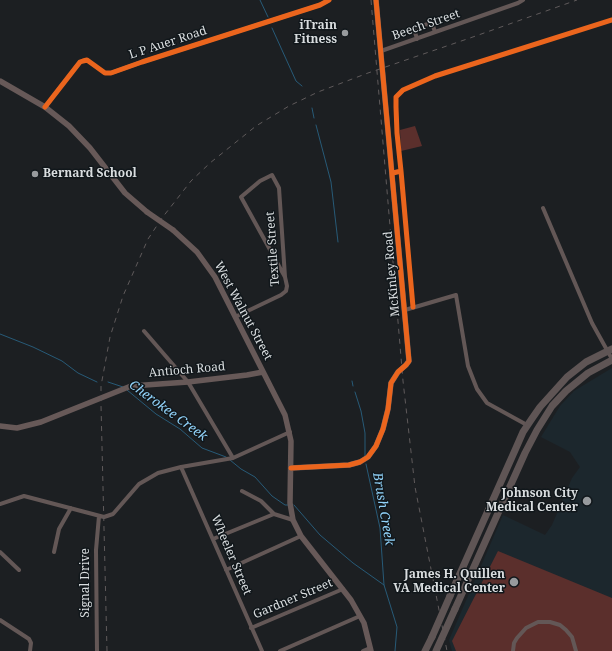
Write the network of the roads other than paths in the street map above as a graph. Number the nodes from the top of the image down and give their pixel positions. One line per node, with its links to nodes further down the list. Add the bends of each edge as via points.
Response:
1 (376, 0): 6 (street, McKinley Road)
2 (523, 0): 4 (street, Beech Street)
3 (328, 1): 8 (street, L P Auer Road, via 111,73 105,73 87,60 80,62)
4 (435, 32): 5 (street, Beech Street); 5 (street, via 432,26 427,24 416,29)
5 (417, 39): 6 (street, Beech Street)
6 (381, 51): 11 (street, McKinley Road)
7 (0, 81): 8 (street, West Walnut Street)
8 (45, 108): 12 (street, West Walnut Street, bridge, via 77,134 125,193 186,241 215,277)
9 (543, 208): 14 (street, via 592,323)
10 (285, 277): 10 (street, Textile Street, via 279,188 272,175 260,181 241,197); 12 (street, Textile Street, via 286,291 281,295)
11 (405, 310): 18 (street, via 456,295 468,366 477,389 487,402); 23 (street, McKinley Road, via 409,361 392,383 383,429 371,454 360,462 349,465)
12 (235, 317): 16 (street, West Walnut Street)
13 (144, 331): 17 (street)
14 (610, 350): 15 (street); 18 (highway, via 586,362 567,377)
15 (612, 359): 31 (highway, via 576,382 552,406 533,436)
16 (263, 372): 17 (street, Antioch Road); 20 (street, West Walnut Street, via 285,415)
17 (188, 382): 19 (street, Antioch Road, via 131,386 41,422 17,428); 21 (street)
18 (527, 425): 29 (highway)
19 (0, 426)
20 (290, 432): 21 (street); 23 (street, West Walnut Street)
21 (231, 459): 22 (street)
22 (181, 467): 28 (street, via 158,473 139,484 113,514); 33 (street, Wheeler Street)
23 (291, 468): 30 (street, West Walnut Street, via 290,505)
24 (242, 491): 27 (street, via 261,502)
25 (0, 504): 26 (street, via 24,496)
26 (71, 508): 28 (street); 35 (street, via 59,529)
27 (274, 514): 30 (street); 33 (street)
28 (99, 516): 44 (street, Signal Drive, via 96,550)
29 (485, 518): 31 (street); 48 (highway, bridge)
30 (293, 520): 32 (street, West Walnut Street)
31 (494, 522): 49 (highway, bridge)
32 (301, 536): 37 (street); 38 (street, West Walnut Street)
33 (213, 539): 37 (street, Wheeler Street)
34 (0, 552): 36 (street)
35 (54, 552)
36 (19, 570)
37 (226, 570): 41 (street, Wheeler Street)
38 (343, 589): 39 (street, West Walnut Street); 41 (street, Gardner Street)
39 (360, 616): 42 (street, West Walnut Street); 46 (street)
40 (0, 620): 43 (street, via 29,639)
41 (252, 628): 45 (street, Wheeler Street)
42 (371, 649): 47 (street)
43 (30, 651)
44 (97, 651)
45 (262, 651)
46 (280, 651)
47 (363, 651)
48 (425, 651)
49 (436, 651)
50 (513, 651): 51 (street, via 514,643 526,628 538,622 550,622 566,630 572,637)
51 (576, 651)

